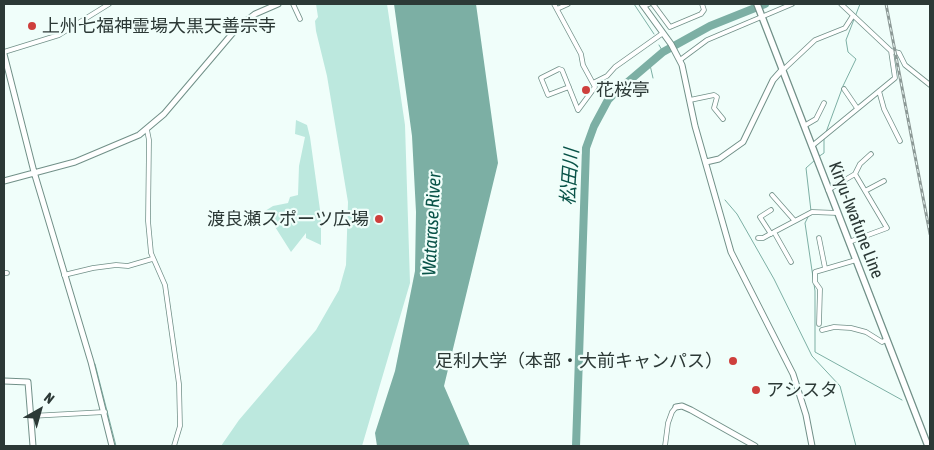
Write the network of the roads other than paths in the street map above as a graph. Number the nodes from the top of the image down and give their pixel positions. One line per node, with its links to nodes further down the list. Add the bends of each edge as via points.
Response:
1 (109, 4): 18 (street, via 59,36)
2 (278, 4): 31 (street, via 255,14 237,28 168,110)
3 (293, 4): 15 (street)
4 (554, 4): 12 (street)
5 (568, 4): 12 (street)
6 (653, 4): 7 (street, via 671,27 701,14 704,10)
7 (702, 4)
8 (757, 4): 13 (main road, Kiryu-Iwafune Line)
9 (792, 4): 13 (street)
10 (840, 4): 14 (street)
11 (645, 5): 16 (street)
12 (558, 9): 21 (street)
13 (761, 15): 19 (street, via 707,40); 20 (main road, Kiryu-Iwafune Line)
14 (852, 17): 17 (street); 20 (street, via 845,28 815,40)
15 (300, 19)
16 (663, 33): 19 (street); 21 (street)
17 (890, 51): 22 (street, via 899,53 905,65); 25 (street, via 896,77)
18 (4, 53): 36 (street)
19 (679, 59): 26 (street)
20 (781, 71): 30 (main road, Kiryu-Iwafune Line); 35 (street, via 773,80 742,142 719,159)
21 (593, 83): 23 (street, via 593,92 578,110)
22 (930, 85)
23 (569, 86): 23 (street, via 559,69 541,78 548,95)
24 (844, 89): 28 (street)
25 (879, 91): 28 (street); 32 (street)
26 (690, 100): 29 (street, via 714,95 717,97 714,108); 35 (street)
27 (824, 104): 30 (street, via 816,119)
28 (857, 108): 33 (street)
29 (723, 119)
30 (804, 126): 33 (main road, Kiryu-Iwafune Line)
31 (147, 130): 36 (street, via 117,146 74,162); 50 (street, via 150,140 148,221)
32 (900, 141)
33 (812, 146): 40 (main road, Kiryu-Iwafune Line)
34 (871, 154): 37 (street)
35 (706, 162): 67 (street, via 731,252 793,374)
36 (34, 172): 38 (street); 54 (street)
37 (855, 174): 40 (street); 41 (street)
38 (4, 181)
39 (884, 181): 41 (street)
40 (828, 190): 44 (main road, Kiryu-Iwafune Line)
41 (865, 191): 49 (street, via 886,228)
42 (772, 195): 45 (street)
43 (771, 210): 46 (street, via 760,218)
44 (838, 213): 45 (street, via 812,212); 49 (main road, Kiryu-Iwafune Line)
45 (794, 220): 46 (street)
46 (773, 233): 47 (street); 52 (street)
47 (758, 238)
48 (818, 238): 53 (street)
49 (849, 242): 51 (main road, Kiryu-Iwafune Line)
50 (152, 259): 54 (street, via 128,266 93,268); 64 (street, via 165,285 179,384 180,426)
51 (856, 260): 53 (street); 57 (main road, Kiryu-Iwafune Line)
52 (792, 262)
53 (825, 268): 55 (street, via 814,272 820,289)
54 (64, 275): 60 (street)
55 (819, 324)
56 (822, 330): 57 (street, via 851,328 866,332 882,342)
57 (886, 340): 68 (main road, Kiryu-Iwafune Line)
58 (4, 381): 61 (street, via 28,382)
59 (676, 407): 65 (street, via 668,423); 66 (street, via 691,410)
60 (105, 412): 61 (street); 63 (street)
61 (31, 416): 62 (street)
62 (33, 446)
63 (112, 446)
64 (174, 446)
65 (665, 446)
66 (755, 446)
67 (812, 446)
68 (928, 446)

